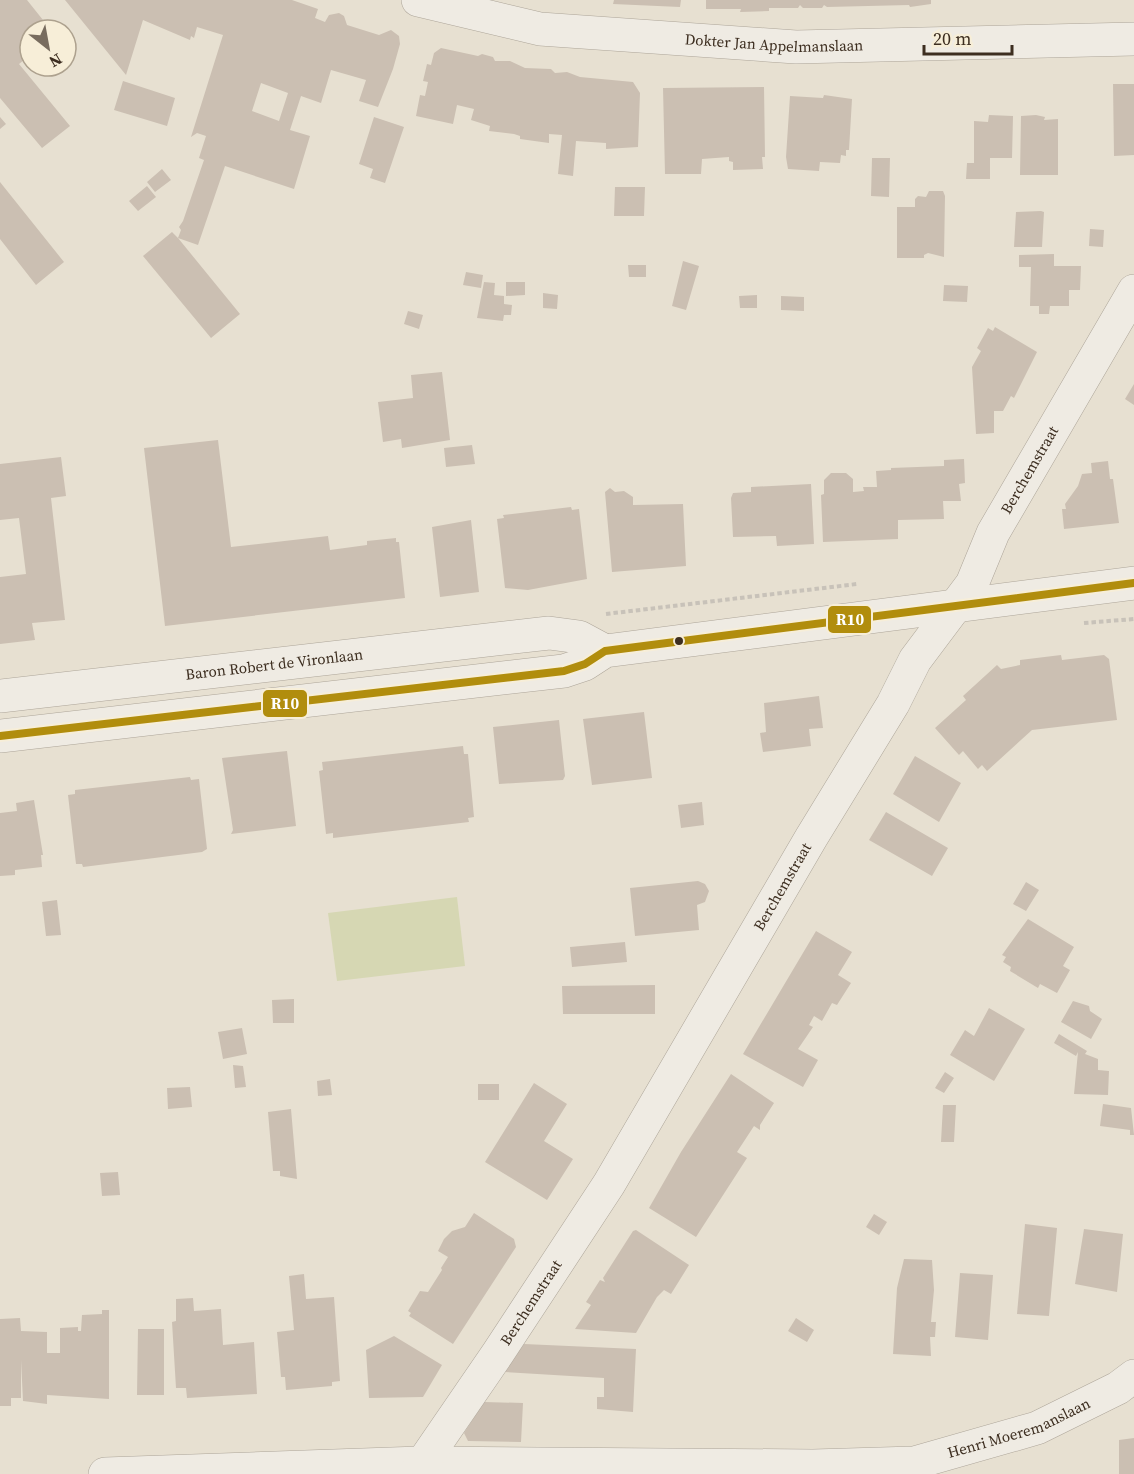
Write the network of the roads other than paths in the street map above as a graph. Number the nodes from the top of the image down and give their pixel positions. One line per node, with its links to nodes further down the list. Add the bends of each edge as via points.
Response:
1 (418, 0): 2 (street, Dokter Jan Appelmanslaan, via 540,29 796,47)
2 (1134, 39)
3 (1134, 291): 5 (street, Berchemstraat, via 997,526 972,584)
4 (1134, 583): 5 (street)
5 (953, 607): 7 (street); 12 (street, Berchemstraat, via 915,660 893,704 609,1184)
6 (549, 633): 7 (street, Baron Robert de Vironlaan, via 564,632); 8 (street, via 561,656); 9 (street, Baron Robert de Vironlaan)
7 (605, 651): 8 (street, via 585,664)
8 (551, 673): 10 (street)
9 (0, 696)
10 (0, 736)
11 (1134, 1376): 12 (street, Henri Moeremanslaan, via 1118,1388 1037,1428 914,1463)
12 (417, 1468): 13 (street, Henri Moeremanslaan)
13 (105, 1474)

